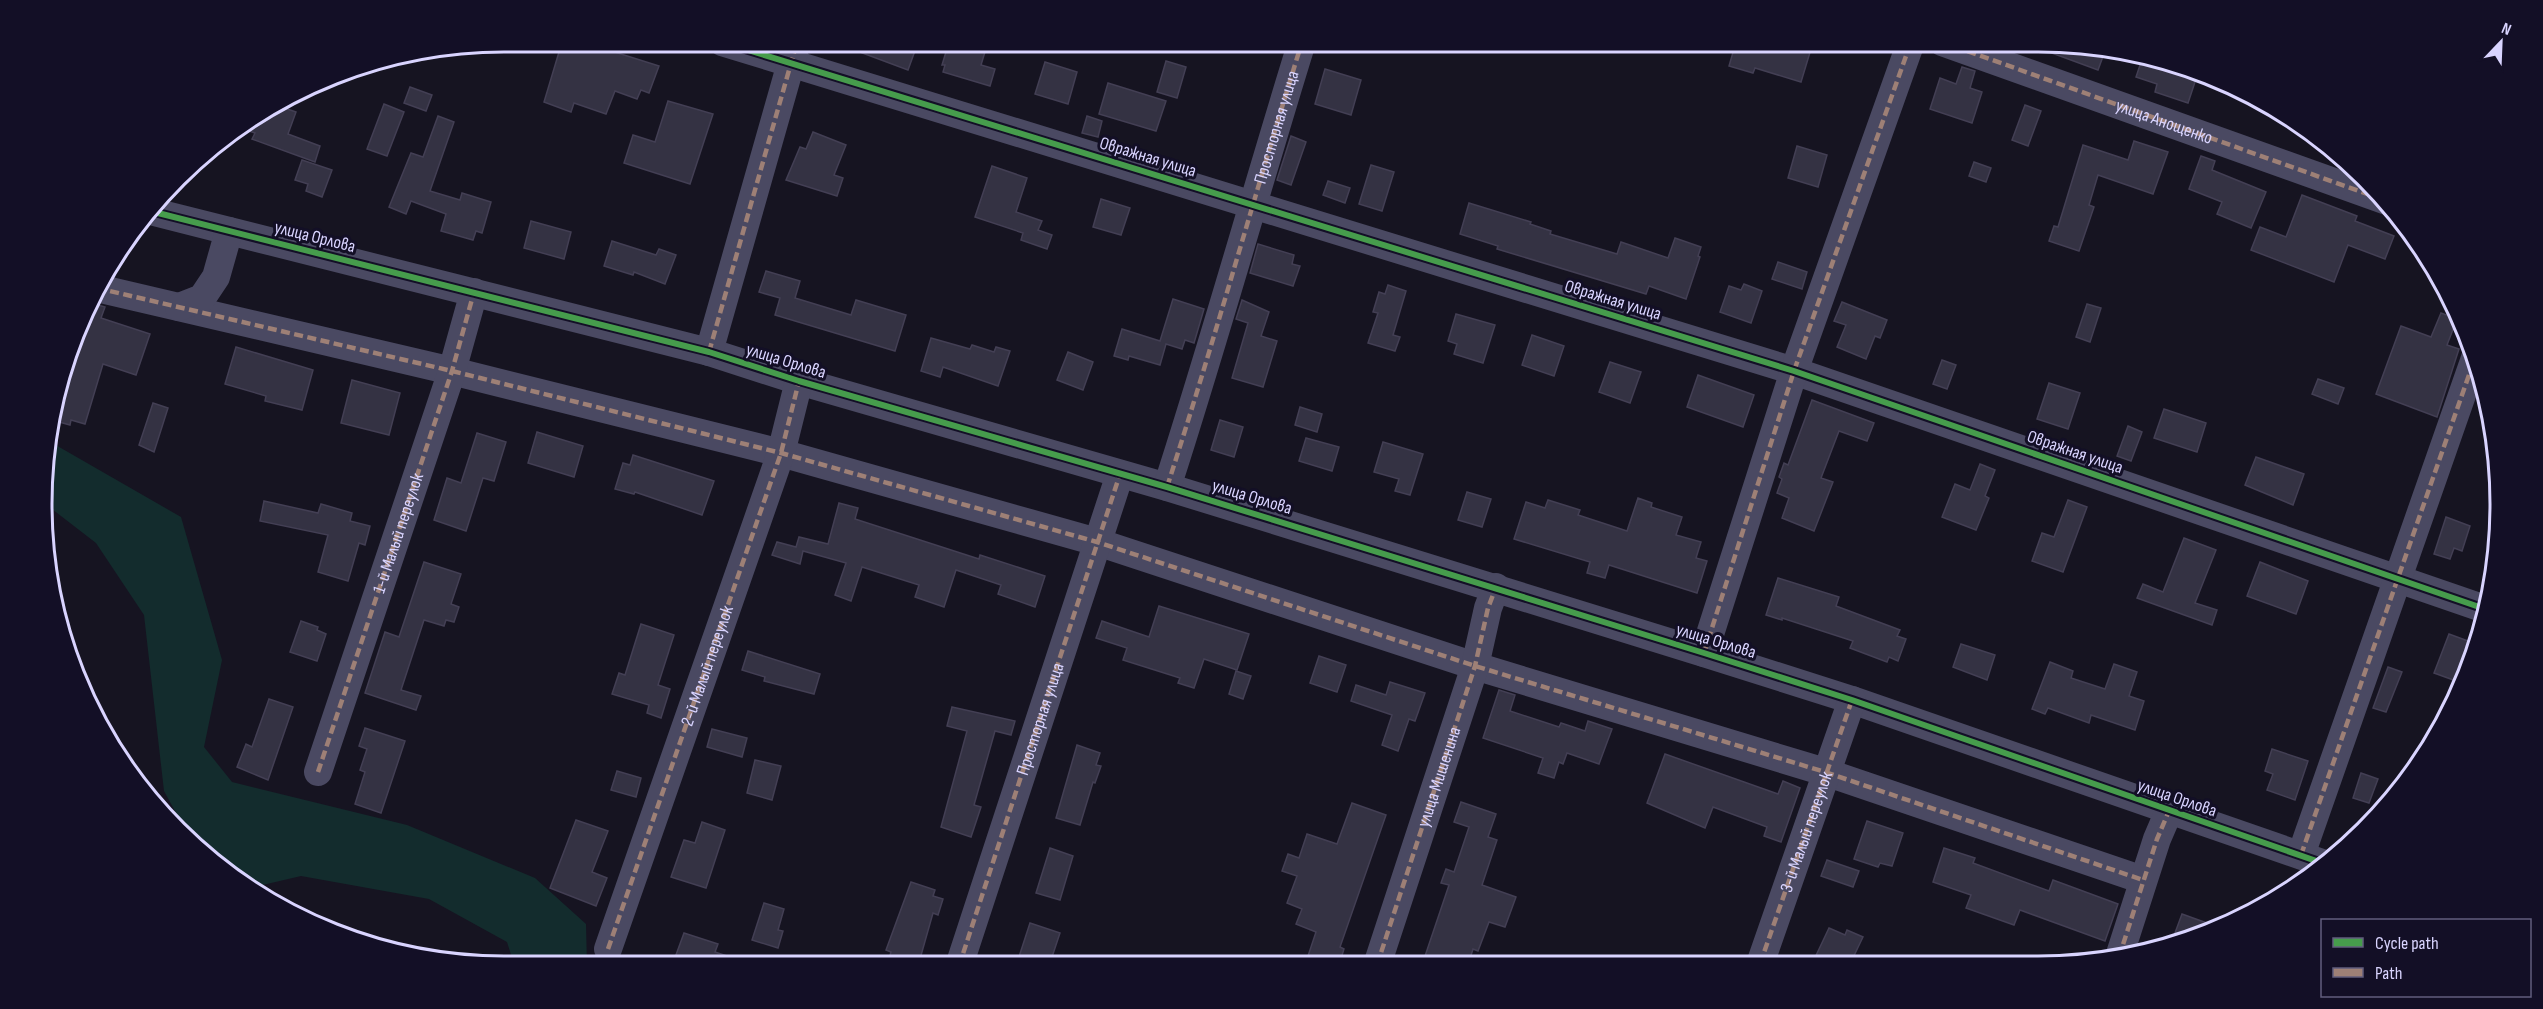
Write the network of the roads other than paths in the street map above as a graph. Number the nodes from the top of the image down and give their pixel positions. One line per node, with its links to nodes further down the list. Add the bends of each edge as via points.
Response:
1 (1299, 52): 6 (street, Просторная улица)
2 (1907, 52): 14 (street)
3 (1970, 52): 5 (street, улица Анощенко)
4 (794, 53): 6 (street, Овражная улица); 12 (street)
5 (2366, 194)
6 (1251, 204): 14 (street, Овражная улица); 19 (street, Просторная улица, via 1212,347)
7 (159, 213): 8 (street, улица Орлова)
8 (229, 231): 10 (street, улица Орлова); 11 (street, via 216,277 202,298)
9 (107, 290): 11 (street)
10 (474, 292): 12 (street, улица Орлова); 13 (street, 1-й Малый переулок)
11 (179, 307): 13 (street)
12 (710, 352): 16 (street, улица Орлова)
13 (452, 371): 17 (street); 27 (street, 1-й Малый переулок)
14 (1794, 371): 21 (street, Овражная улица); 24 (street)
15 (2470, 371): 21 (street)
16 (799, 381): 17 (street, 2-й Малый переулок); 18 (street, улица Орлова)
17 (781, 453): 20 (street); 32 (street, 2-й Малый переулок)
18 (1120, 474): 19 (street, улица Орлова); 20 (street, Просторная улица)
19 (1167, 487): 22 (street, улица Орлова)
20 (1097, 543): 25 (street); 34 (street, Просторная улица)
21 (2398, 579): 23 (street, Овражная улица); 30 (street)
22 (1496, 587): 24 (street, улица Орлова); 25 (street, улица Мишенина)
23 (2479, 607)
24 (1704, 653): 26 (street, улица Орлова)
25 (1475, 666): 28 (street); 35 (street, улица Мишенина)
26 (1852, 700): 28 (street, 3-й Малый переулок); 29 (street, улица Орлова)
27 (318, 772)
28 (1825, 772): 31 (street); 36 (street, 3-й Малый переулок)
29 (2169, 812): 30 (street, улица Орлова); 31 (street)
30 (2313, 860)
31 (2143, 880): 33 (street)
32 (608, 949)
33 (2122, 949)
34 (962, 956)
35 (1380, 956)
36 (1763, 956)

